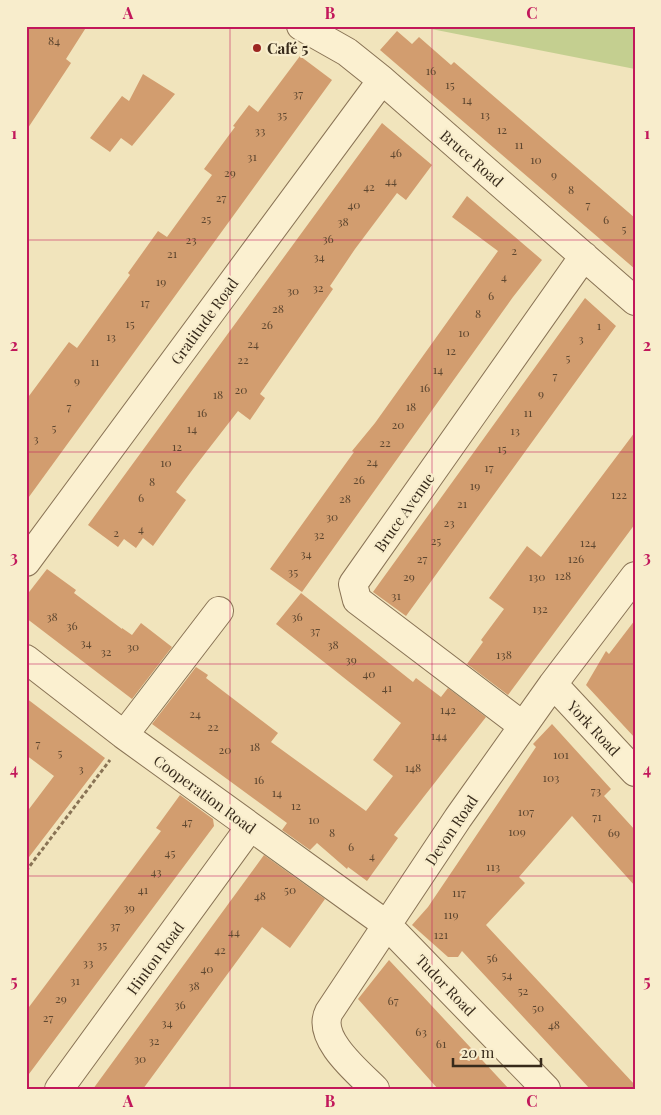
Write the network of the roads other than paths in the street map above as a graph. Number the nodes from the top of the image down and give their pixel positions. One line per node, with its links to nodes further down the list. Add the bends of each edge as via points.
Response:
1 (301, 26): 2 (street, Bruce Road, via 347,52)
2 (382, 80): 3 (street, Bruce Road); 5 (street, Gratitude Road)
3 (584, 256): 4 (street, Bruce Road); 10 (street, Bruce Avenue, via 353,584 357,600)
4 (635, 301)
5 (26, 562)
6 (635, 576): 9 (street, Devon Road)
7 (219, 611): 11 (street)
8 (26, 659): 11 (street, Cooperation Road)
9 (553, 684): 10 (street, Devon Road); 12 (street, York Road)
10 (522, 726): 14 (street, Devon Road)
11 (126, 736): 13 (street, Cooperation Road)
12 (635, 772)
13 (250, 827): 14 (street, Cooperation Road); 16 (street, Hinton Road)
14 (387, 925): 15 (street, Devon Road, via 326,1020 331,1041); 17 (street, Tudor Road)
15 (370, 1087)
16 (59, 1089)
17 (546, 1089)

